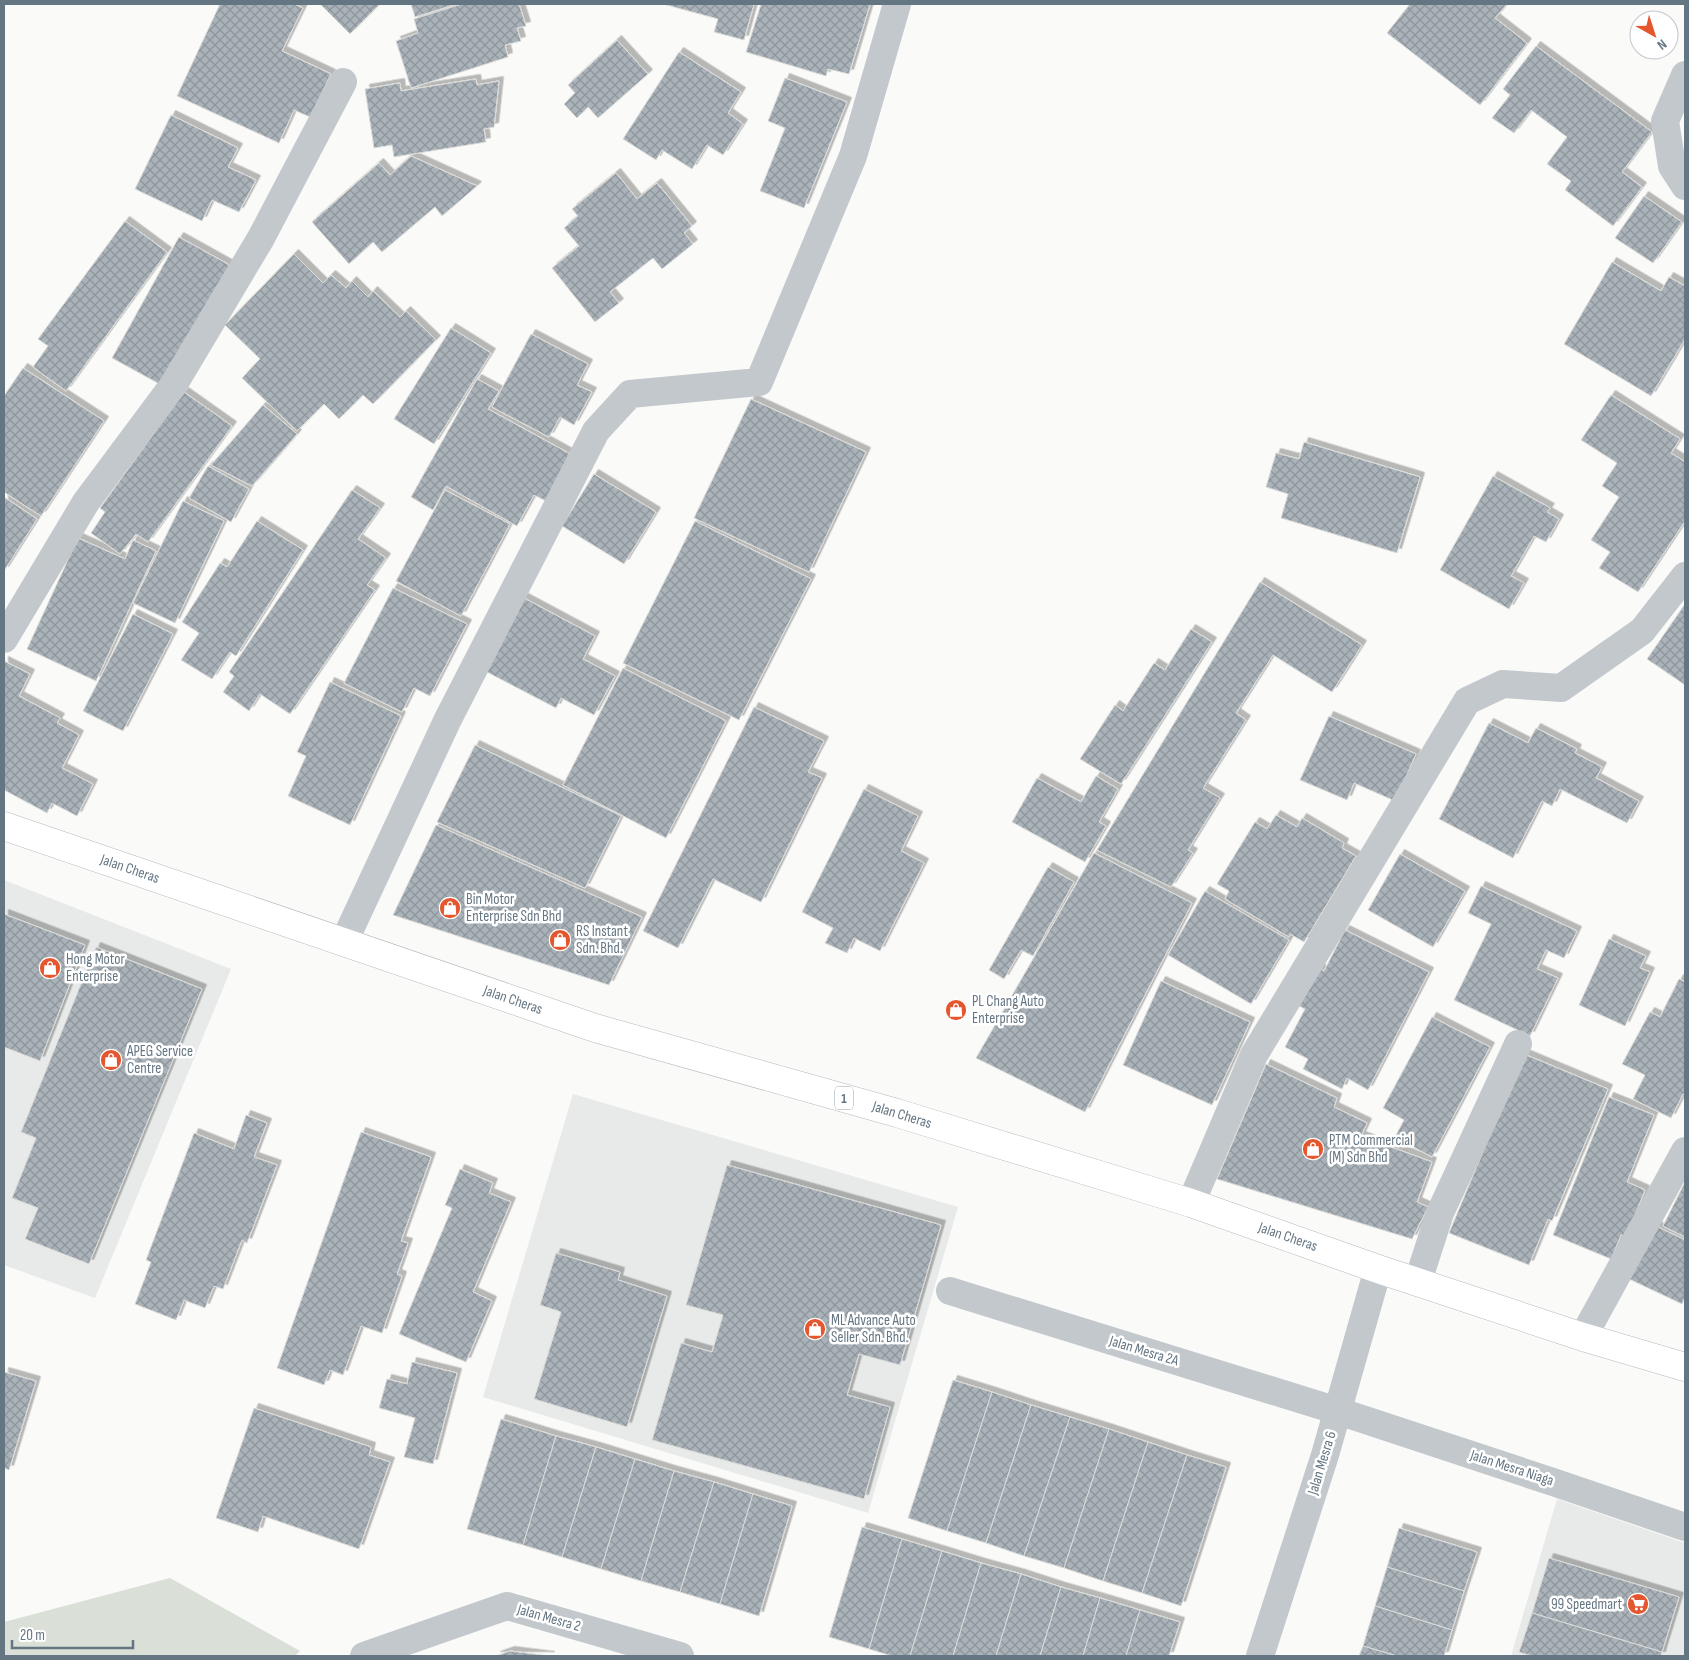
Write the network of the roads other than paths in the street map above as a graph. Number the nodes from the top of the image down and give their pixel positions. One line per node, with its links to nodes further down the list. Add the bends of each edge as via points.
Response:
1 (897, 4): 8 (street, via 852,156 759,382 630,394 596,431 448,719)
2 (1685, 75): 4 (street, via 1665,121 1672,166)
3 (342, 82): 6 (street, via 262,238 174,384 86,502)
4 (1685, 186)
5 (1685, 576): 11 (street, via 1642,631 1561,688 1503,684 1467,701 1254,1054)
6 (4, 639)
7 (4, 826): 8 (main road, Jalan Cheras / 1)
8 (344, 942): 11 (main road, Jalan Cheras / 1, via 595,1028 889,1110)
9 (1518, 1044): 13 (street, via 1440,1213)
10 (1685, 1152): 15 (street)
11 (1190, 1203): 12 (main road, Jalan Cheras / 1)
12 (1378, 1269): 13 (main road, Jalan Cheras / 1); 17 (street, Jalan Mesra 6)
13 (1418, 1281): 15 (main road, Jalan Cheras / 1)
14 (950, 1292): 17 (street, Jalan Mesra 2A)
15 (1583, 1337): 16 (main road, Jalan Cheras / 1)
16 (1685, 1367)
17 (1338, 1411): 18 (street, Jalan Mesra Niaga); 21 (street, Jalan Mesra 6)
18 (1685, 1527)
19 (364, 1656): 20 (street, Jalan Mesra 2, via 507,1606)
20 (680, 1656)
21 (1260, 1656)

